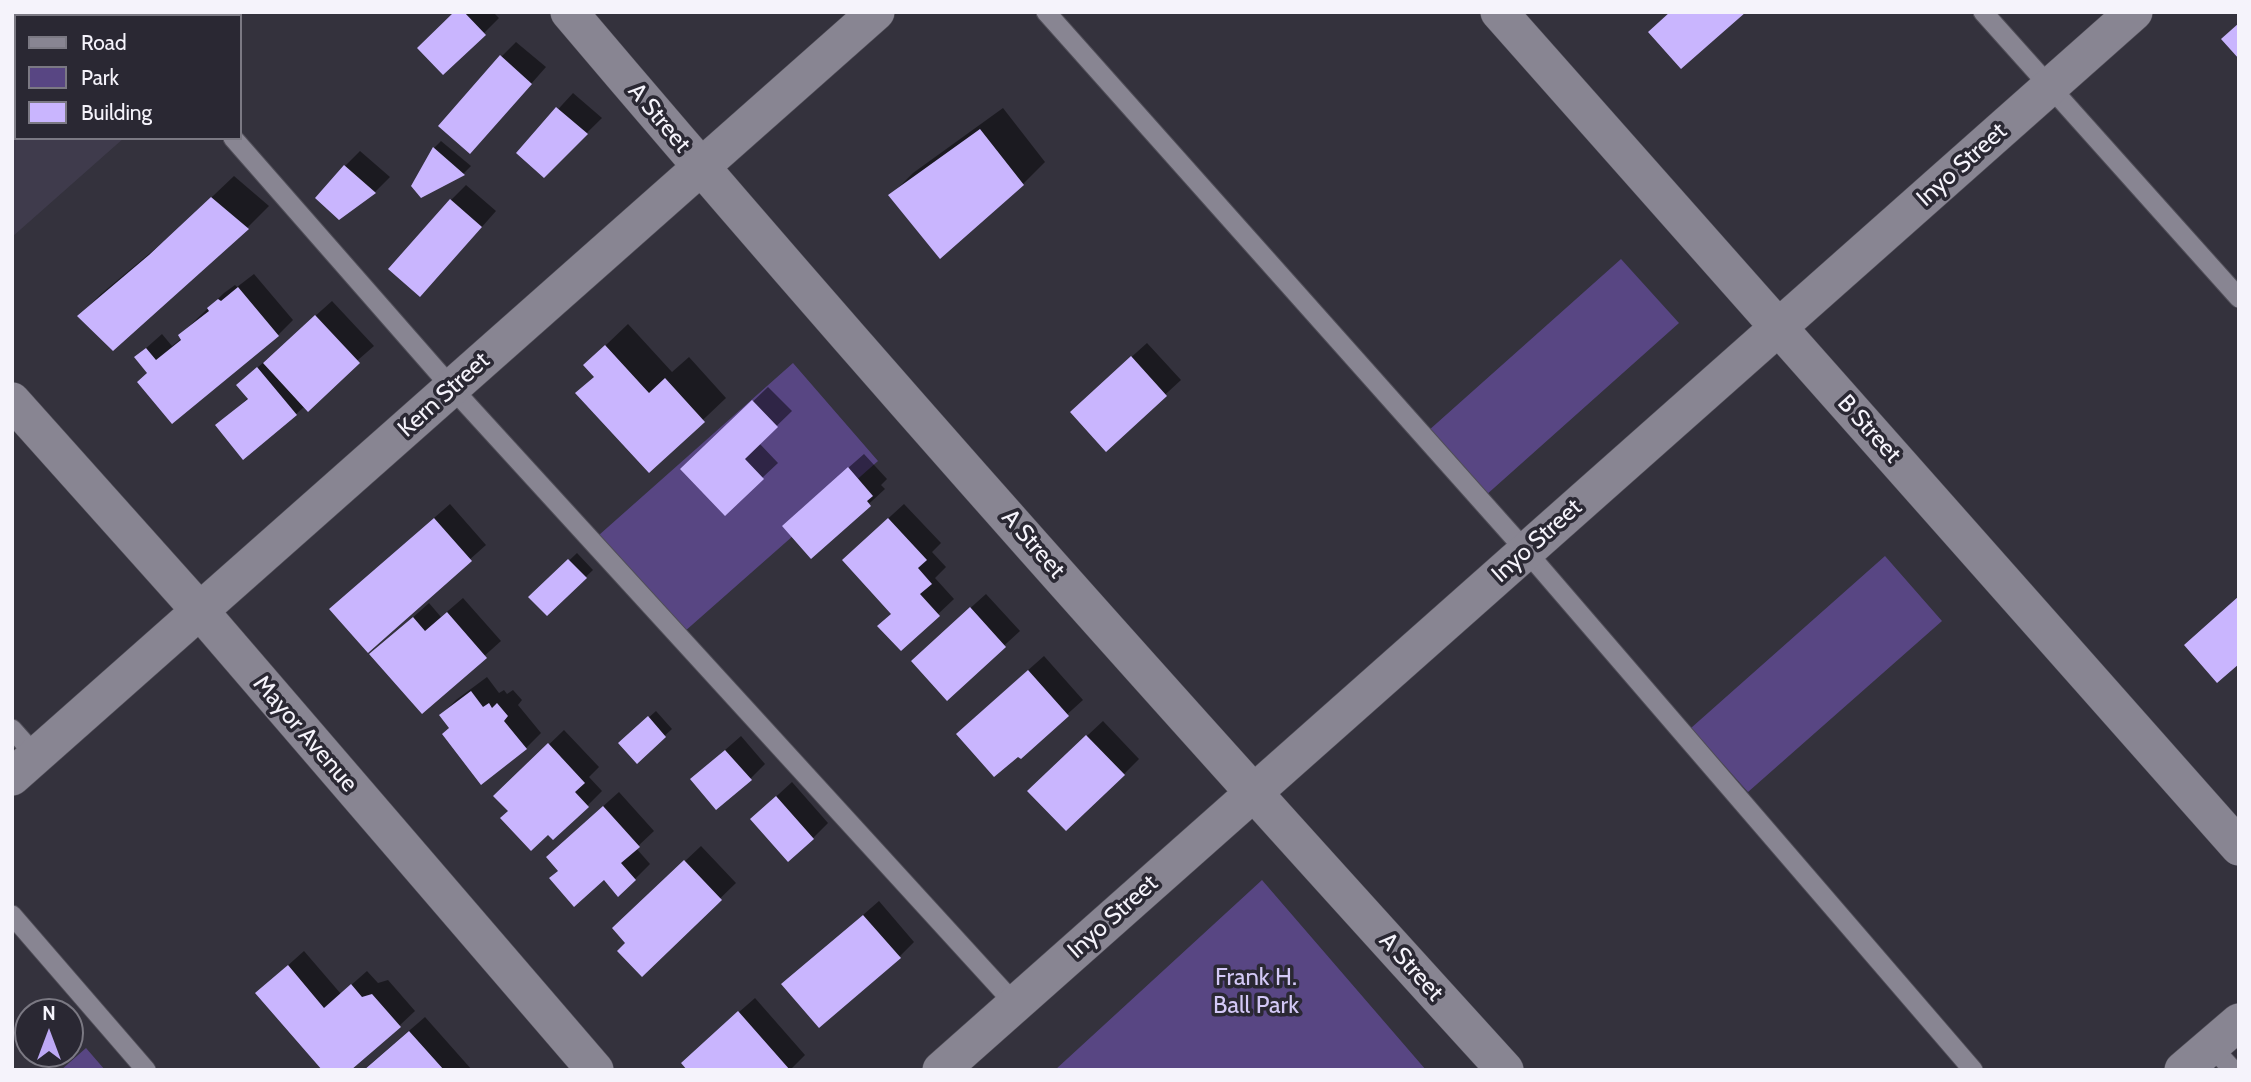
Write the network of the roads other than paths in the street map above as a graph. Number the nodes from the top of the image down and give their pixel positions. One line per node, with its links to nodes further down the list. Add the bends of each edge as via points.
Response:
1 (569, 12): 9 (street, A Street)
2 (876, 12): 9 (street, Kern Street)
3 (1046, 12): 14 (lane)
4 (1499, 12): 11 (street, B Street)
5 (1983, 12): 7 (lane)
6 (2134, 12): 7 (street, Inyo Street)
7 (2050, 87): 10 (lane); 11 (street, Inyo Street)
8 (235, 140): 12 (lane)
9 (701, 168): 12 (street, Kern Street); 18 (street, A Street)
10 (2239, 298)
11 (1779, 328): 14 (street, Inyo Street); 19 (street, B Street)
12 (452, 388): 15 (street, Kern Street); 21 (lane)
13 (12, 401): 15 (street, Mayor Avenue)
14 (1526, 551): 18 (street, Inyo Street); 28 (lane)
15 (200, 611): 17 (street, Kern Street); 25 (street, Mayor Avenue)
16 (12, 729): 17 (lane)
17 (24, 767)
18 (1253, 793): 21 (street, Inyo Street); 27 (street, A Street)
19 (2239, 846)
20 (12, 915): 24 (lane)
21 (1015, 1004): 26 (street, Inyo Street)
22 (2239, 1022): 23 (street)
23 (2222, 1058): 29 (street)
24 (146, 1070)
25 (594, 1070)
26 (941, 1070)
27 (1505, 1070)
28 (1973, 1070)
29 (2183, 1070)

